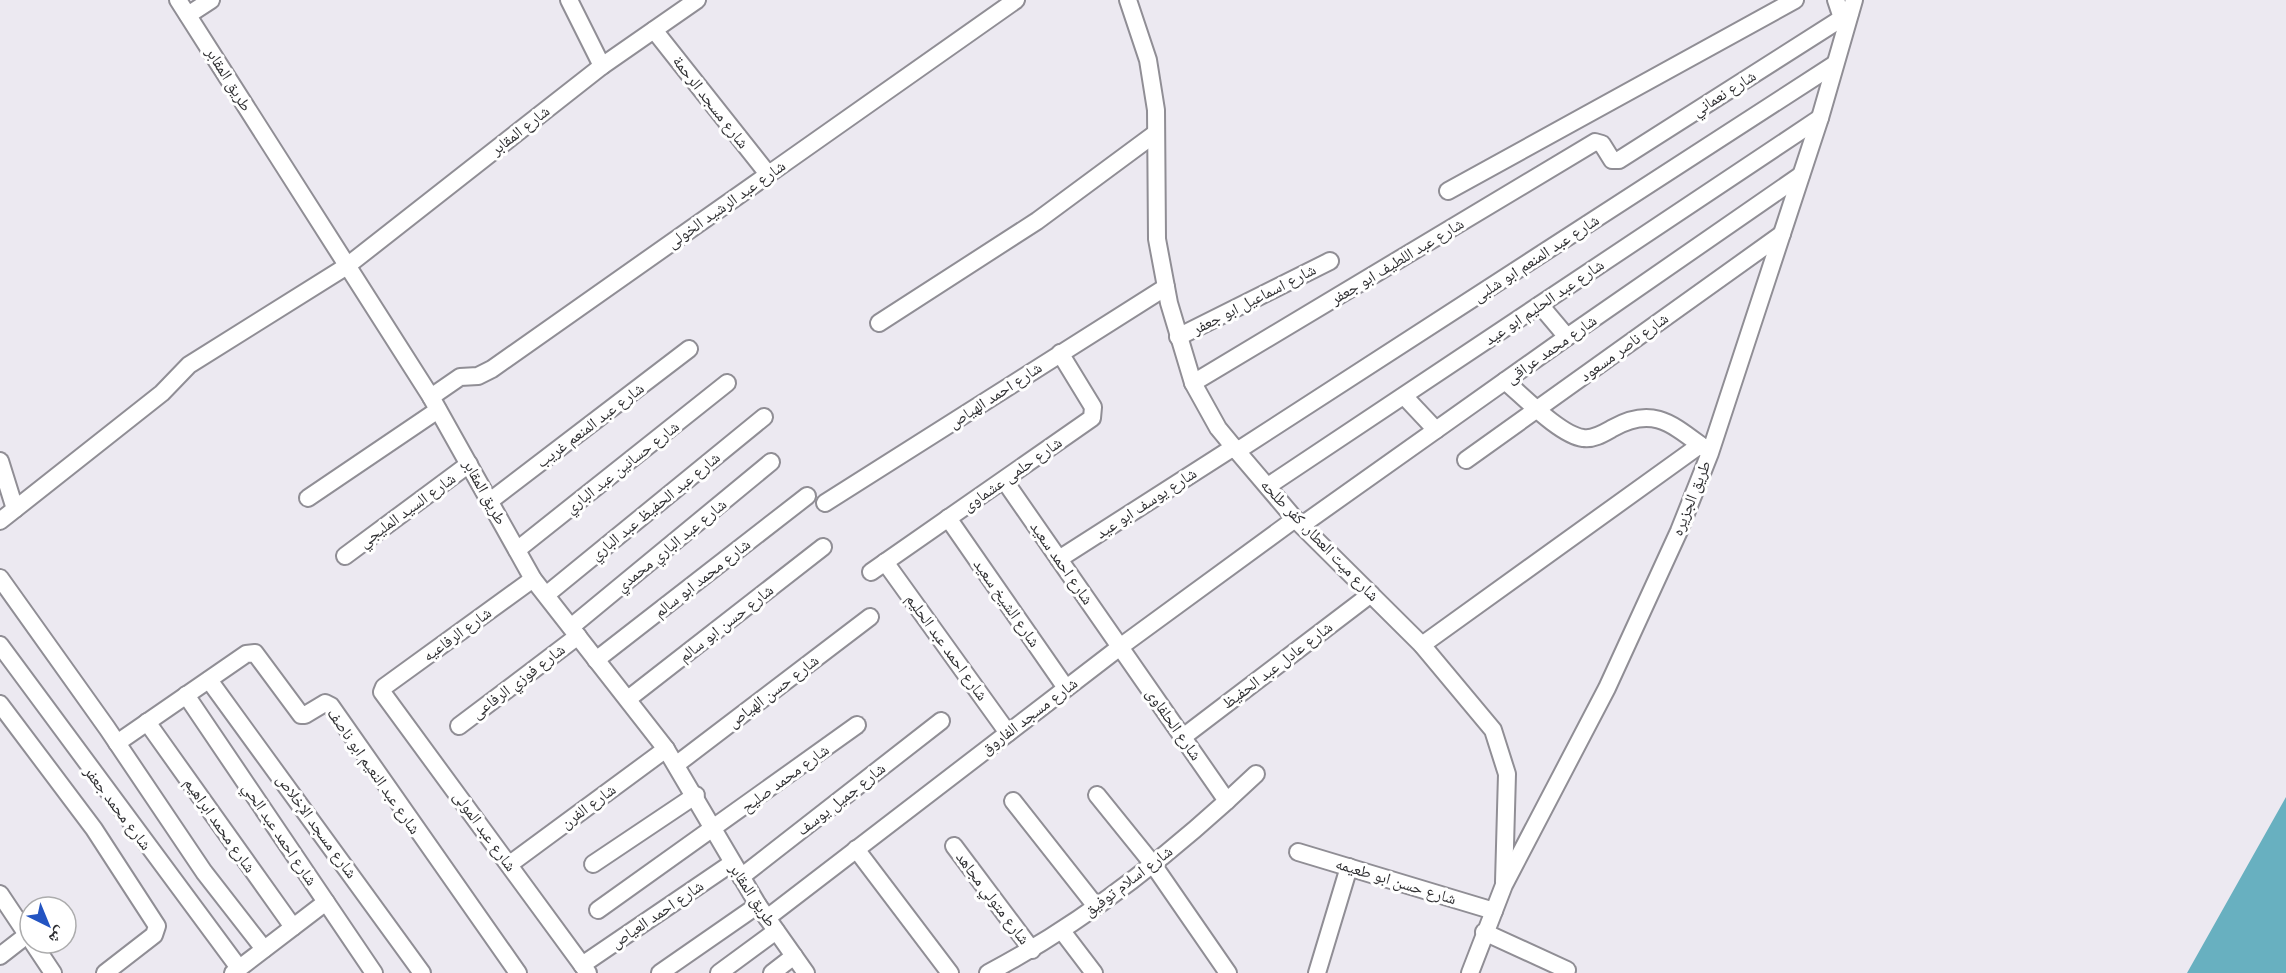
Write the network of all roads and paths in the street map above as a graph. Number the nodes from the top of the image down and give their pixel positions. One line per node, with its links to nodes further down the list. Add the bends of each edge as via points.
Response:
1 (178, 0): 10 (street, طريق المقابر)
2 (211, 0): 10 (street)
3 (569, 0): 13 (street)
4 (697, 0): 11 (street, شارع المقابر)
5 (1016, 0): 17 (street, شارع عبد الرشيد الخولى)
6 (1128, 0): 15 (street, شارع ميت العطار, كفر طلحه, via 1148,60)
7 (1795, 0): 19 (street)
8 (1836, 0): 9 (street)
9 (1849, 10): 12 (street, طريق الجزيره); 16 (street, شارع نعماني, via 1619,160 1612,160)
10 (188, 15): 22 (street, طريق المقابر)
11 (654, 30): 13 (street, شارع المقابر); 17 (street, شارع مسجد الرحمة)
12 (1835, 64): 14 (street, طريق الجزيره); 38 (street, شارع عبد المنعم ابو شلبى)
13 (602, 66): 22 (street, شارع المقابر)
14 (1820, 118): 18 (street, طريق الجزيره); 24 (street, شارع عبد الحليم ابو عيد)
15 (1156, 134): 23 (street, شارع ميت العطار, كفر طلحه, via 1157,239); 25 (street, via 1036,221)
16 (1602, 144): 32 (street, شارع عبد اللطيف ابو جعفر, via 1595,142)
17 (768, 174): 34 (street, شارع عبد الرشيد الخولى, via 492,369 478,376 460,377)
18 (1801, 176): 20 (street, طريق الجزيره); 27 (street, شارع محمد عراقى)
19 (1448, 191)
20 (1782, 234): 35 (street, شارع ناصر مسعود); 39 (street, طريق الجزيره)
21 (1330, 261): 26 (street, شارع اسماعيل ابو جعفر)
22 (347, 266): 34 (street, طريق المقابر); 50 (street, شارع المقابر, via 189,365 162,393)
23 (1166, 287): 26 (street, شارع ميت العطار, كفر طلحه); 29 (street, شارع احمد الهياص)
24 (1540, 305): 27 (street); 33 (street, شارع عبد الحليم ابو عيد)
25 (879, 323)
26 (1178, 337): 32 (street, شارع ميت العطار, كفر طلحه)
27 (1567, 337): 30 (street, شارع محمد عراقى)
28 (689, 350): 48 (street, شارع عبد المنعم غريب)
29 (1060, 353): 44 (street, شارع حلمى عشماوى, via 1094,415); 49 (street, شارع احمد الهياص)
30 (1505, 381): 35 (street); 37 (street, شارع محمد عراقى)
31 (727, 383): 55 (street, شارع حسانين عبد الباري)
32 (1193, 384): 38 (street, شارع ميت العطار, كفر طلحه)
33 (1404, 396): 37 (street); 45 (street, شارع عبد الحليم ابو عيد)
34 (435, 403): 43 (street, طريق المقابر); 47 (street, شارع عبد الرشيد الخولى)
35 (1538, 408): 39 (street, via 1567,432 1584,439 1641,416 1661,420); 41 (street, شارع ناصر مسعود)
36 (764, 417): 63 (street, شارع عبد الحفيظ عبد الباري)
37 (1436, 430): 53 (street, شارع محمد عراقى)
38 (1235, 449): 45 (street, شارع ميت العطار, كفر طلحه); 57 (street, شارع يوسف ابو عيد)
39 (1705, 449): 67 (street); 99 (street, طريق الجزيره, via 1679,531 1607,688)
40 (0, 460): 50 (street)
41 (1466, 460)
42 (771, 462): 65 (street, شارع عبد الباري محمدي)
43 (469, 465): 48 (street, طريق المقابر); 56 (street, شارع السيد المليجي)
44 (1004, 480): 51 (street, شارع حلمى عشماوى); 57 (street, شارع احمد سعيد)
45 (1268, 486): 53 (street, شارع ميت العطار, كفر طلحه)
46 (807, 496): 69 (street, شارع محمد ابو سالم)
47 (308, 498)
48 (490, 501): 55 (street, طريق المقابر)
49 (825, 503)
50 (15, 509): 52 (street, شارع المقابر)
51 (948, 518): 58 (street, شارع حلمى عشماوى); 71 (street, شارع الشيخ سعيد)
52 (0, 521)
53 (1299, 522): 62 (street, شارع ميت العطار, كفر طلحه); 68 (street, شارع مسجد الفاروق)
54 (823, 547): 74 (street, شارع حسن ابو سالم)
55 (517, 550): 61 (street, طريق المقابر)
56 (345, 556)
57 (1059, 559): 68 (street, شارع احمد سعيد)
58 (885, 562): 59 (street, شارع حلمى عشماوى); 80 (street, شارع احمد عبد الحليم)
59 (871, 572)
60 (0, 578): 82 (street)
61 (533, 579): 63 (street, طريق المقابر); 72 (street, شارع الرفاعيه)
62 (1371, 594): 67 (street, شارع ميت العطار, كفر طلحه); 81 (street, شارع عادل عبد الحفيظ)
63 (546, 595): 65 (street, طريق المقابر)
64 (870, 617): 84 (street, شارع حسن الهياص)
65 (574, 632): 69 (street, طريق المقابر); 79 (street, شارع فوزي الرفاعى)
66 (0, 645): 119 (street, شارع محمد جعفر)
67 (1422, 645): 99 (street, شارع ميت العطار, كفر طلحه, via 1480,712 1502,752 1508,798)
68 (1120, 647): 71 (street, شارع مسجد الفاروق); 81 (street, شارع الحلفاوى)
69 (596, 660): 74 (street, طريق المقابر)
70 (209, 680): 73 (street, شارع عبد النعيم ابو ناصف); 123 (street, شارع مسجد الإخلاص); 124 (street, شارع عبد النعيم ابو ناصف, via 252,652 301,715 329,704)
71 (1066, 688): 80 (street, شارع مسجد الفاروق)
72 (382, 690): 95 (street, شارع عبد المولى)
73 (186, 695): 77 (street, شارع عبد النعيم ابو ناصف); 100 (street, شارع احمد عبد الحي)
74 (628, 699): 83 (street, طريق المقابر)
75 (0, 704): 121 (street, via 94,829 157,926 154,935)
76 (941, 721): 98 (street, شارع جميل يوسف)
77 (147, 722): 82 (street, شارع عبد النعيم ابو ناصف); 107 (street, شارع محمد ابراهيم)
78 (857, 725): 90 (street, شارع محمد صليح)
79 (459, 726)
80 (1008, 733): 92 (street, شارع مسجد الفاروق)
81 (1183, 737): 89 (street, شارع الحلفاوى)
82 (117, 743): 111 (street, via 204,872)
83 (666, 748): 84 (street, طريق المقابر); 95 (street, شارع الفرن)
84 (676, 764): 86 (street, طريق المقابر)
85 (1256, 774): 89 (street, شارع اسلام توفيق)
86 (696, 795): 90 (street, طريق المقابر); 96 (street)
87 (1097, 795): 94 (street)
88 (1013, 801): 102 (street)
89 (1227, 801): 94 (street, شارع اسلام توفيق)
90 (713, 831): 98 (street, طريق المقابر); 103 (street, شارع محمد صليح)
91 (954, 846): 112 (street, شارع متولي مجاهد)
92 (856, 849): 105 (street, شارع مسجد الفاروق); 129 (street)
93 (1298, 852): 97 (street, شارع حسن ابو طعيمه)
94 (1152, 863): 102 (street, شارع اسلام توفيق); 132 (street)
95 (510, 864): 116 (street, شارع عبد المولى)
96 (593, 864)
97 (1348, 867): 104 (street, شارع حسن ابو طعيمه); 133 (street)
98 (737, 870): 105 (street, طريق المقابر); 116 (street, شارع احمد العياص)
99 (1504, 885): 104 (street, طريق الجزيره)
100 (327, 902): 107 (street); 122 (street, شارع احمد عبد الحي)
101 (3, 905): 106 (street)
102 (1095, 906): 108 (street, شارع اسلام توفيق)
103 (598, 910)
104 (1494, 910): 109 (street, طريق الجزيره)
105 (767, 918): 115 (street, طريق المقابر); 125 (street); 126 (street)
106 (18, 924)
107 (293, 927): 111 (street)
108 (1062, 931): 112 (street, شارع اسلام توفيق); 131 (street)
109 (1484, 932): 118 (street); 134 (street, طريق الجزيره)
110 (18, 946): 114 (street)
111 (264, 950): 119 (street)
112 (1032, 950): 117 (street, شارع اسلام توفيق)
113 (41, 955): 120 (street)
114 (0, 956)
115 (794, 956): 127 (street); 128 (street, طريق المقابر)
116 (585, 969)
117 (1008, 969): 130 (street, شارع اسلام توفيق)
118 (1567, 970)
119 (236, 971)
120 (53, 973)
121 (105, 973)
122 (374, 973)
123 (422, 973)
124 (518, 973)
125 (660, 973)
126 (719, 973)
127 (772, 973)
128 (806, 973)
129 (950, 973)
130 (988, 973)
131 (1094, 973)
132 (1228, 973)
133 (1317, 973)
134 (1470, 973)

